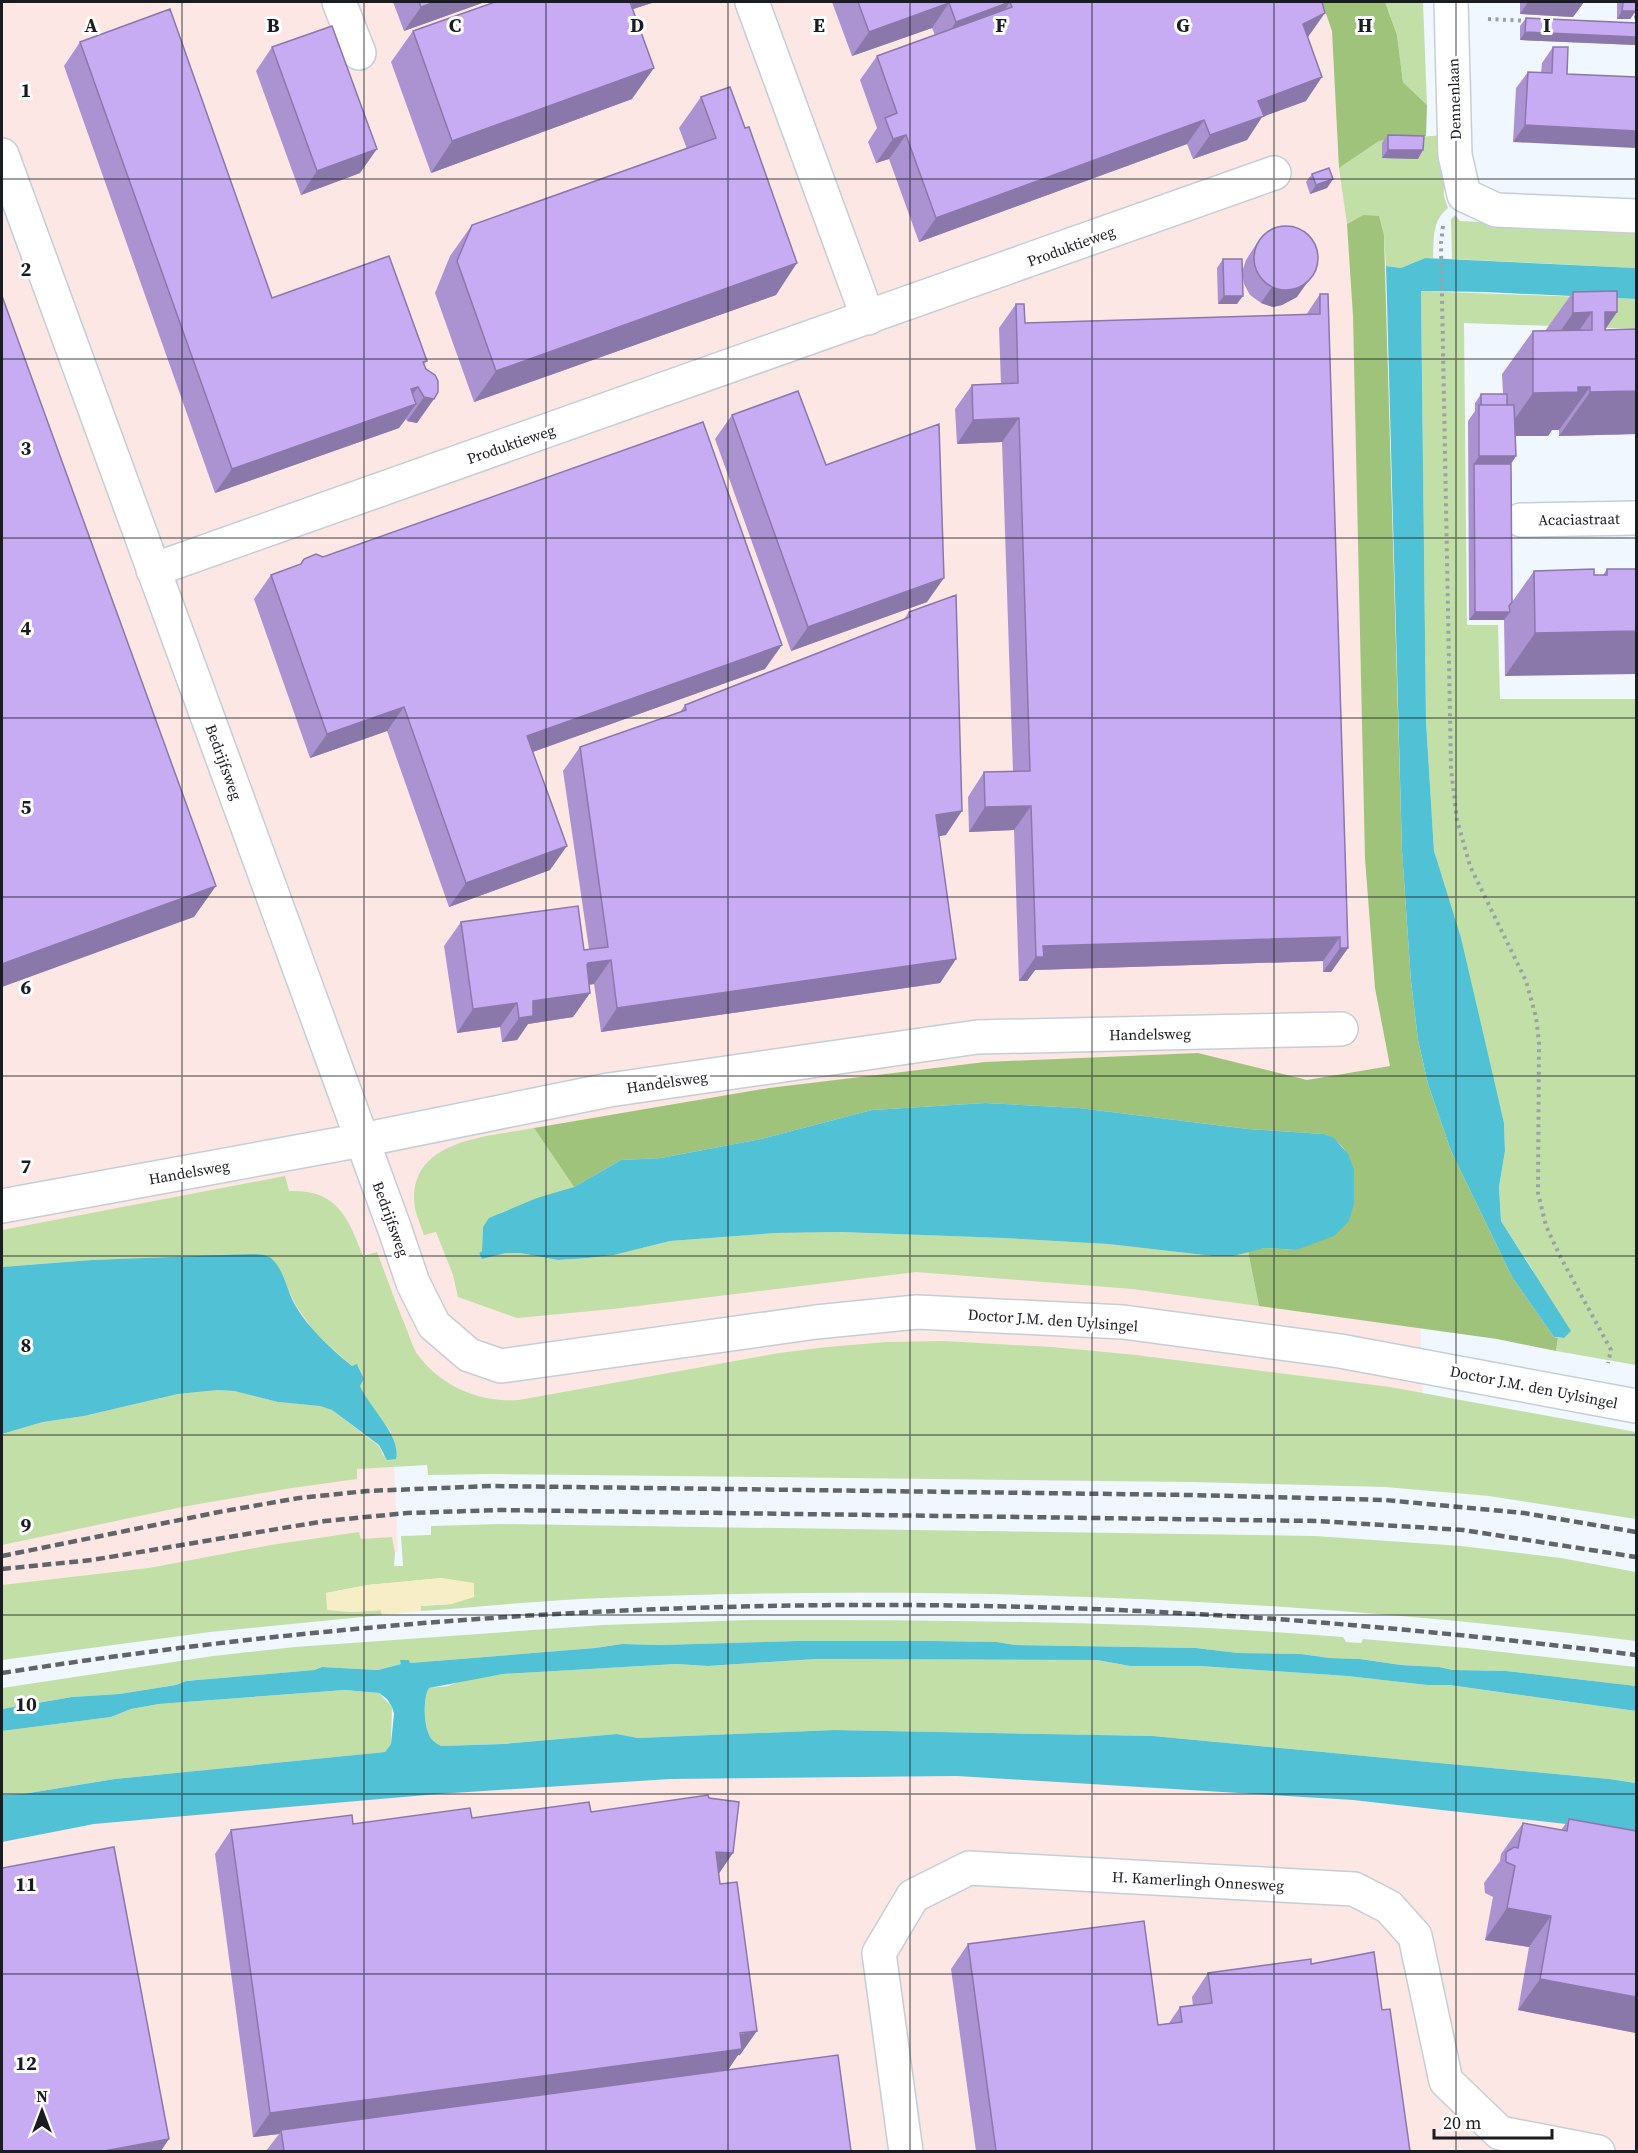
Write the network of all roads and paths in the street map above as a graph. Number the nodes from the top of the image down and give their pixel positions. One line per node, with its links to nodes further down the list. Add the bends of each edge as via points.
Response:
1 (339, 2): 7 (street)
2 (752, 2): 12 (street)
3 (1636, 7): 6 (path)
4 (1451, 10): 5 (path); 10 (street, Dennenlaan, via 1455,155 1464,195 1496,210)
5 (1532, 22)
6 (1636, 27)
7 (359, 53)
8 (2, 155): 15 (street, Bedrijfsweg)
9 (1274, 173): 12 (street, Produktieweg)
10 (1636, 216)
11 (1441, 243): 20 (path, via 1451,770 1457,820 1470,866 1526,981 1536,1017 1538,1193 1546,1226 1611,1350)
12 (868, 318): 15 (street, Produktieweg)
13 (1636, 518): 14 (street, Acaciastraat)
14 (1521, 520)
15 (153, 570): 17 (street, Bedrijfsweg)
16 (1341, 1029): 17 (street, Handelsweg, via 977,1037 609,1090)
17 (362, 1140): 18 (street, Handelsweg); 19 (street, Bedrijfsweg, via 413,1283 434,1325)
18 (2, 1206)
19 (469, 1355): 20 (street, Doctor J.M. den Uylsingel, via 501,1366 816,1322 917,1312 1123,1322 1340,1351)
20 (1601, 1399): 21 (street, Doctor J.M. den Uylsingel)
21 (1636, 1406)
22 (906, 2151): 23 (street, H. Kamerlingh Onnesweg, via 879,1953 913,1896 969,1868 1354,1889 1389,1906 1415,1936 1446,2081 1500,2133)
23 (1598, 2151)

